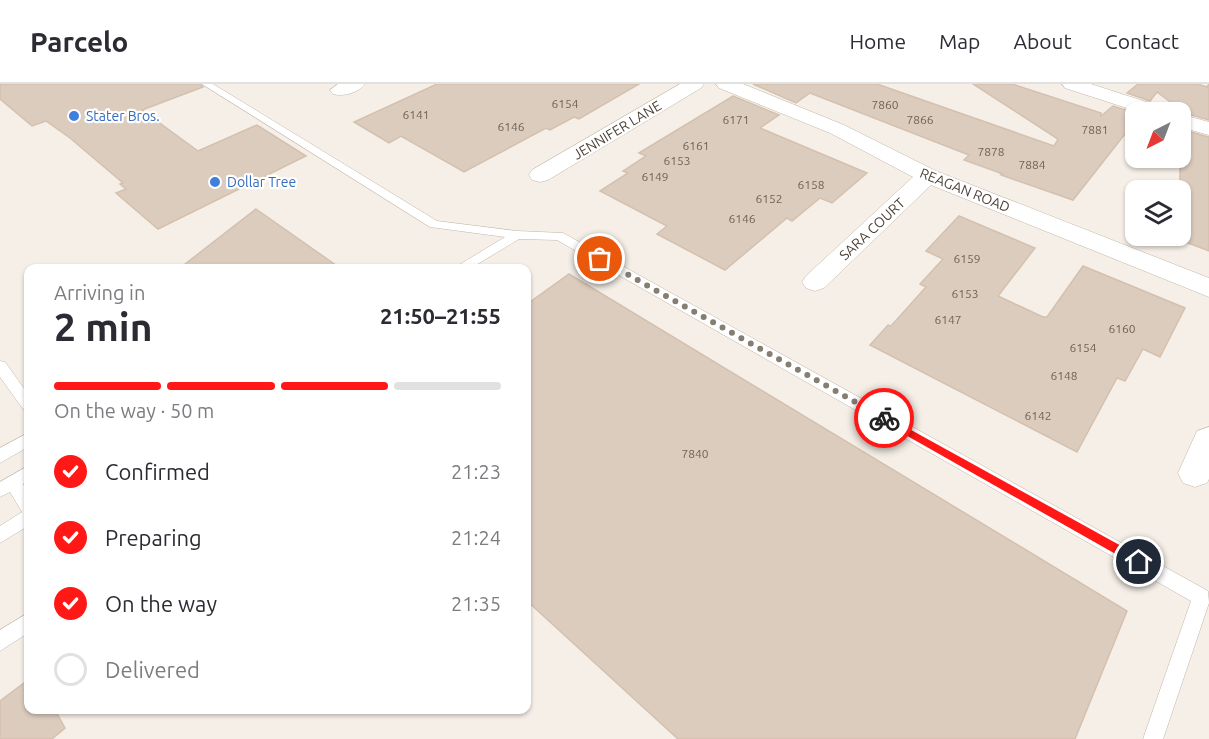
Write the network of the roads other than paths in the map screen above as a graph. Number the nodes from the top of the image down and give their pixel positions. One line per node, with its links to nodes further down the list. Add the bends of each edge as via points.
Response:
1 (207, 84): 10 (lane, via 434,224)
2 (694, 84): 8 (street, JENNIFER LANE)
3 (726, 84): 9 (street, REAGAN ROAD, via 837,129)
4 (1072, 84): 5 (street)
5 (1127, 102)
6 (1191, 123): 7 (street)
7 (1209, 129)
8 (540, 175)
9 (928, 176): 12 (street, SARA COURT); 13 (street, REAGAN ROAD)
10 (517, 235): 11 (lane); 27 (lane, via 559,236 1202,597)
11 (470, 264)
12 (815, 282)
13 (1209, 288)
14 (0, 366): 15 (lane)
15 (24, 399)
16 (1209, 440): 19 (street)
17 (24, 441): 18 (lane)
18 (0, 456)
19 (1195, 473)
20 (24, 475): 21 (lane)
21 (7, 486): 22 (lane)
22 (24, 503)
23 (24, 520): 24 (lane)
24 (0, 535)
25 (24, 625): 26 (lane)
26 (0, 641)
27 (1153, 739)

